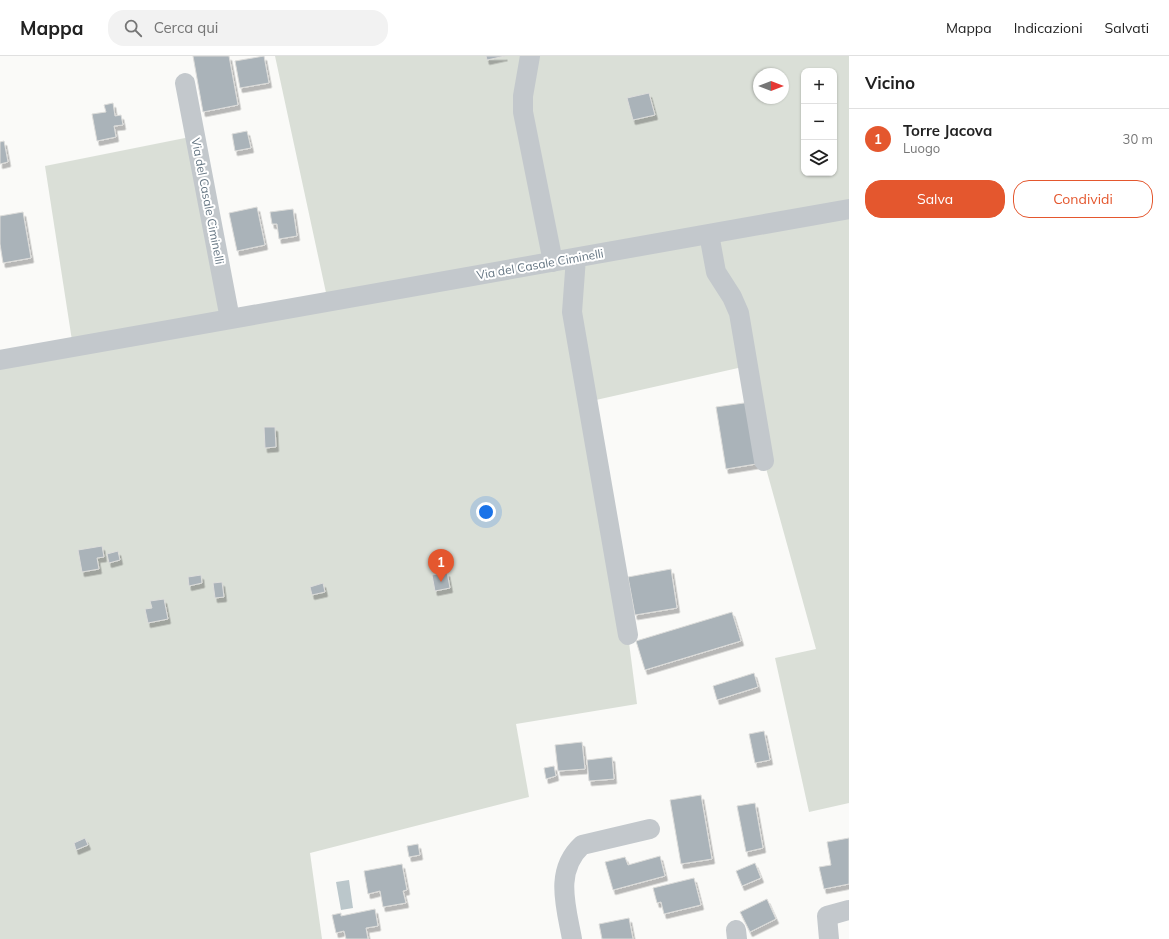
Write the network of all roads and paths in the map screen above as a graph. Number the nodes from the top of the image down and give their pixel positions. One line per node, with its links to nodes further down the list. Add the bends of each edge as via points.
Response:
1 (530, 56): 6 (street, via 523,112)
2 (185, 83): 7 (street, Via del Casale Ciminelli)
3 (849, 209): 4 (street, Via del Casale Ciminelli)
4 (709, 234): 5 (street, Via del Casale Ciminelli); 9 (street, via 716,272 739,313)
5 (576, 258): 6 (street, Via del Casale Ciminelli); 10 (street, via 572,312)
6 (553, 262): 7 (street, Via del Casale Ciminelli)
7 (230, 319): 8 (street, Via del Casale Ciminelli)
8 (0, 360)
9 (764, 461)
10 (628, 635)
11 (650, 829): 13 (street, via 582,845 575,852 564,872)
12 (849, 910): 14 (street, via 827,916)
13 (572, 939)
14 (829, 939)

